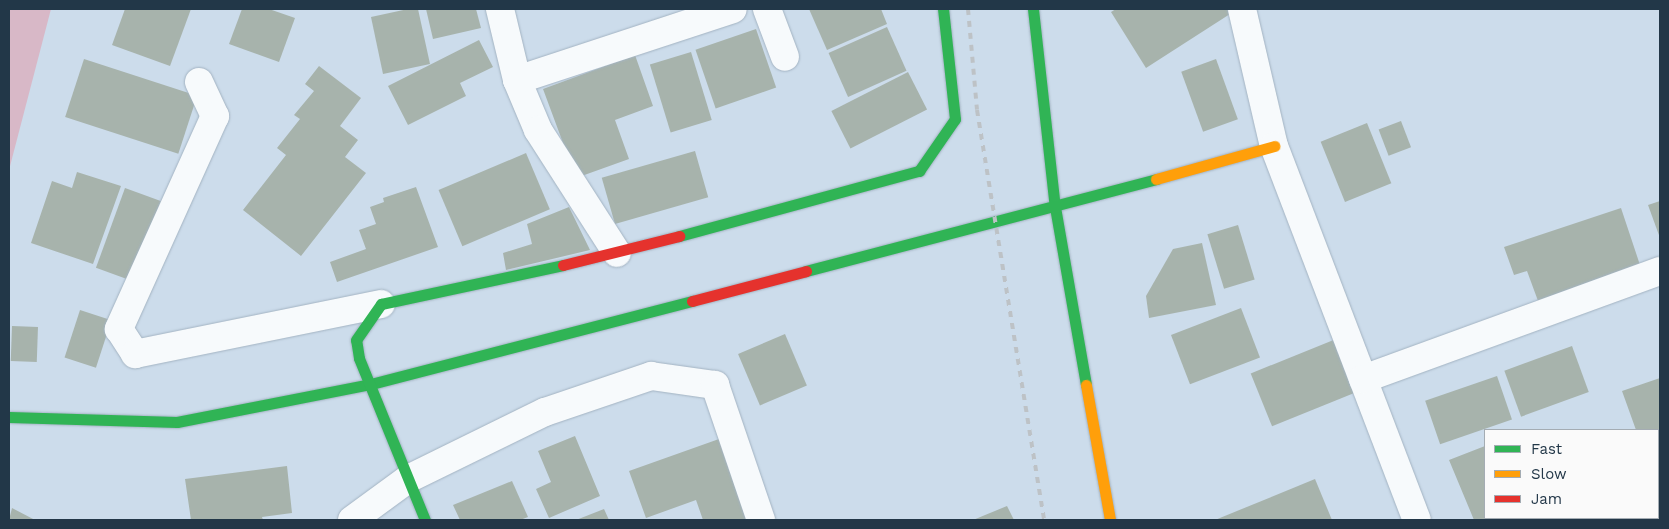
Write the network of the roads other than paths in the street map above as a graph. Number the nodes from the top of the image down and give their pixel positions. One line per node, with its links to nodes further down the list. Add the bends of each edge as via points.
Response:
1 (500, 9): 8 (street)
2 (733, 9): 8 (street)
3 (767, 9): 7 (street)
4 (943, 9): 12 (street, via 955,120 919,171)
5 (1033, 9): 11 (street)
6 (1244, 10): 10 (street)
7 (785, 56)
8 (517, 80): 12 (street, via 538,130)
9 (199, 82): 14 (street, via 215,116 119,329 135,354)
10 (1274, 146): 11 (street); 15 (street)
11 (1055, 207): 16 (street); 22 (street)
12 (617, 253): 14 (street)
13 (1660, 271): 15 (street)
14 (381, 304): 16 (street, via 356,340 358,358)
15 (1363, 379): 23 (street)
16 (371, 384): 17 (street, via 177,422); 18 (street)
17 (9, 417)
18 (408, 480): 19 (street); 20 (street); 21 (street, via 545,412 651,376 715,385)
19 (352, 520)
20 (425, 520)
21 (761, 520)
22 (1110, 520)
23 (1417, 520)

